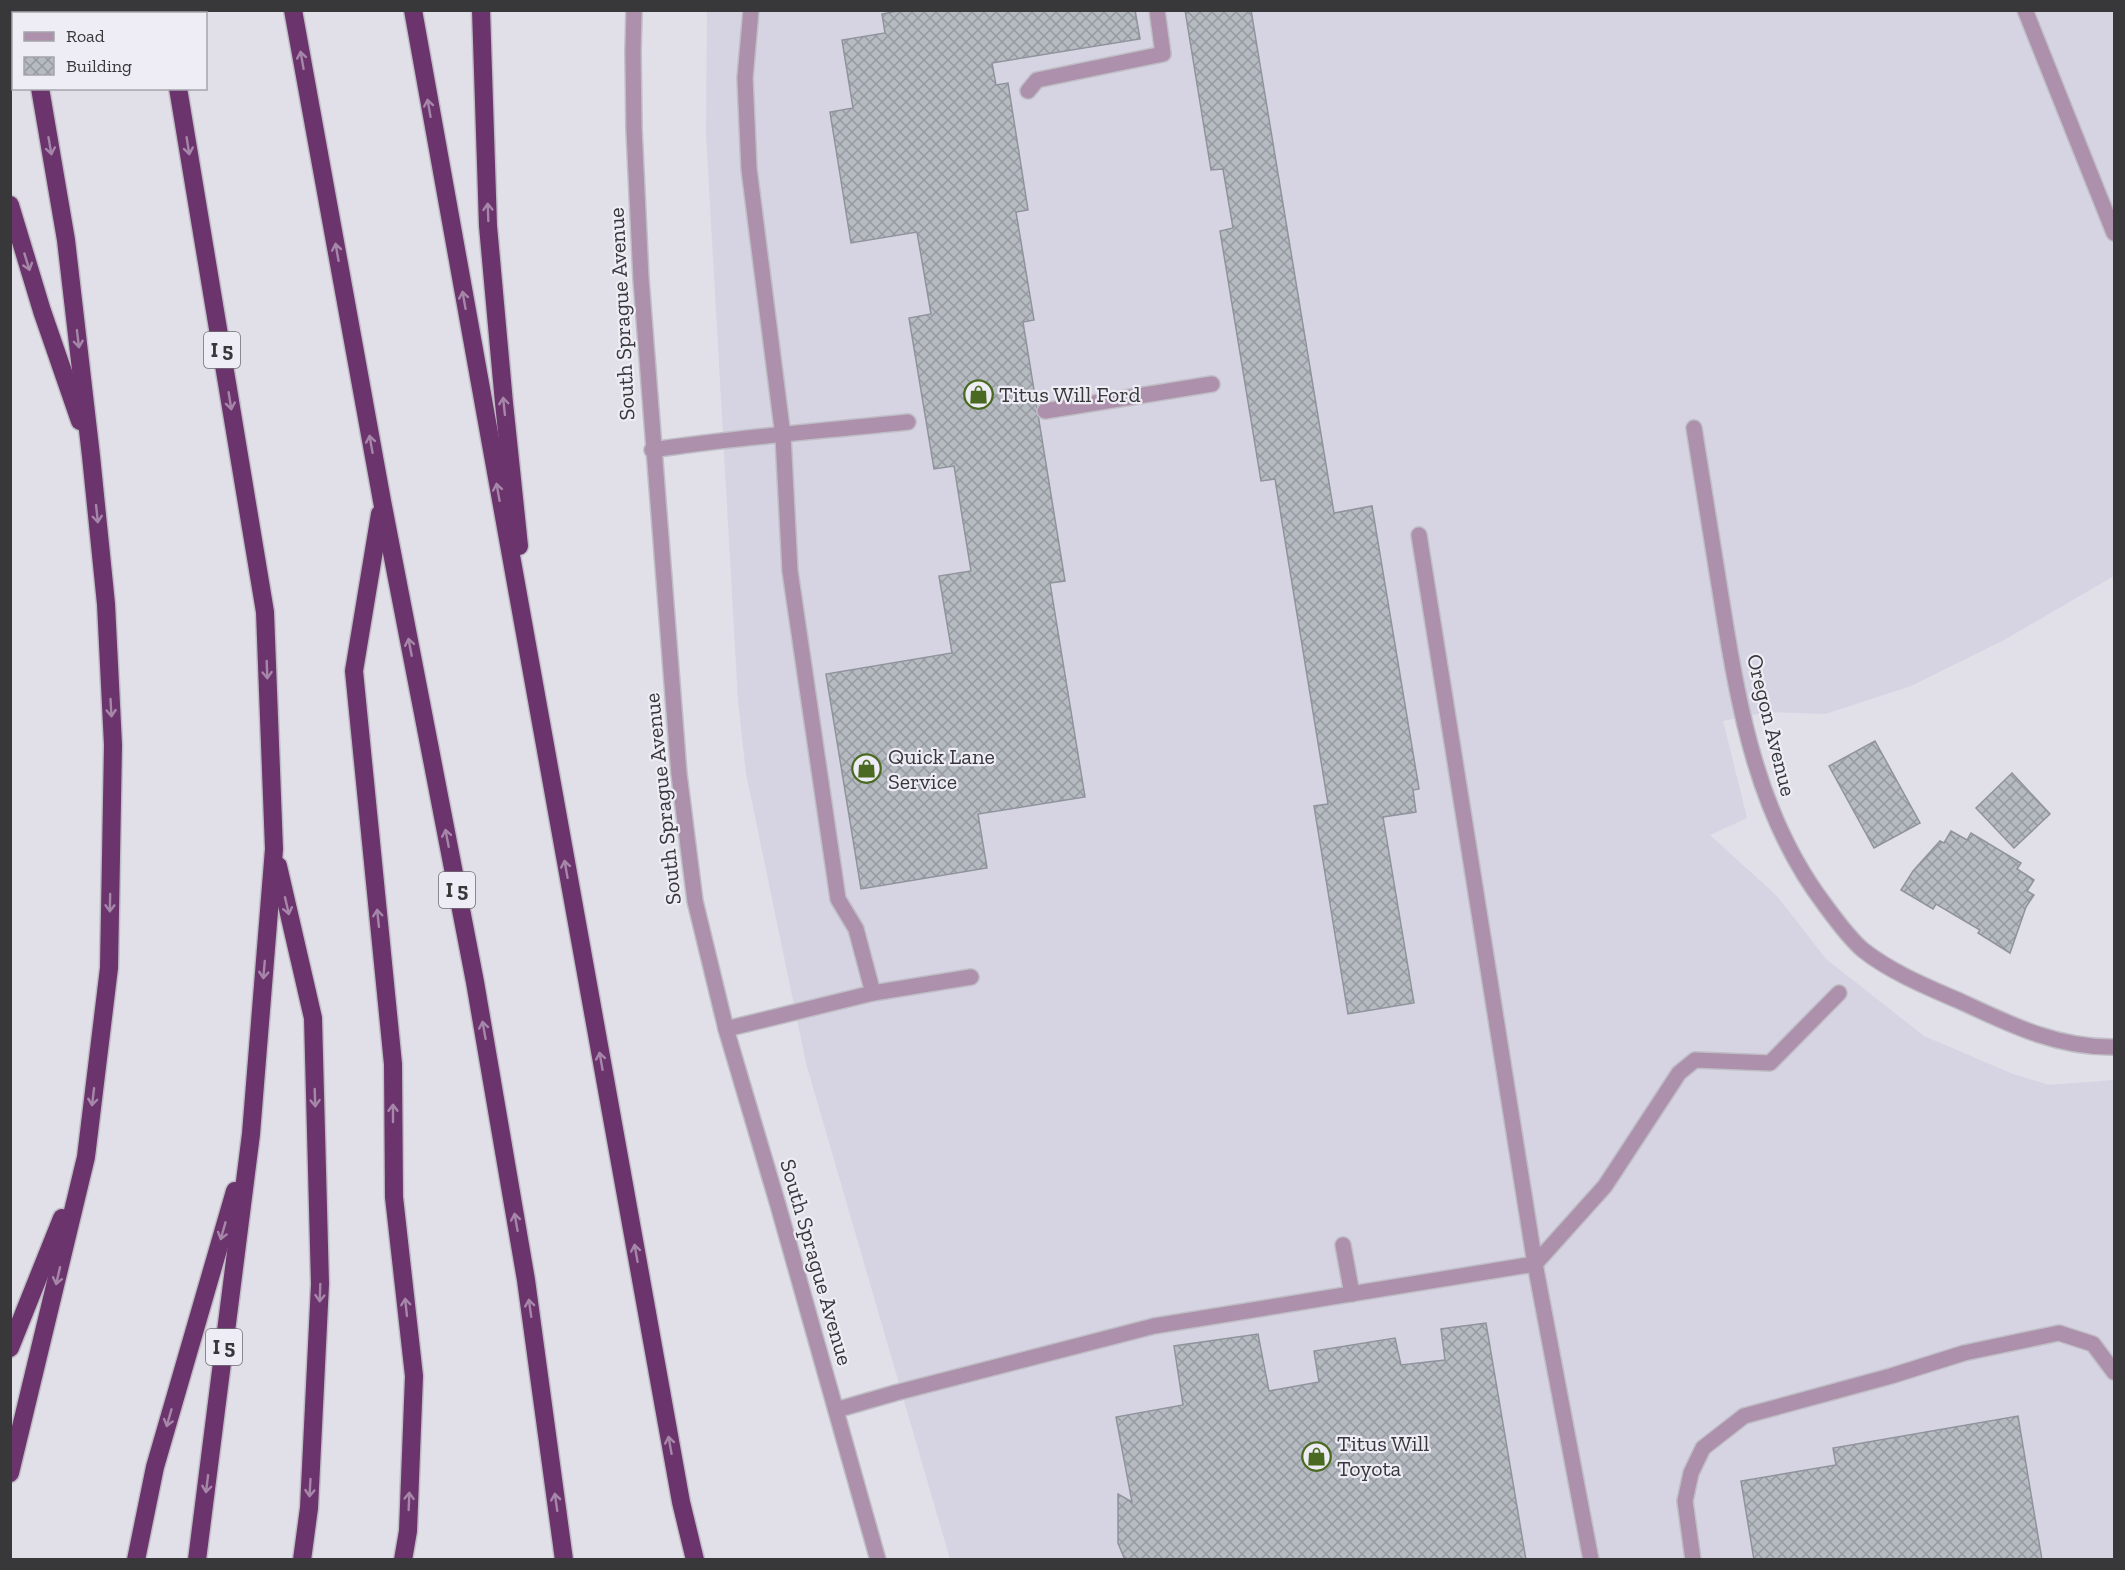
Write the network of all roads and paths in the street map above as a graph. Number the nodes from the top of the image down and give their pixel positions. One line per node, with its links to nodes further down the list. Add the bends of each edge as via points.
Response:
1 (293, 10): 20 (highway, I 5, one-way to 1)
2 (413, 10): 22 (highway, one-way to 2)
3 (482, 10): 22 (highway, one-way to 3, via 521,565 491,261)
4 (634, 10): 18 (street, South Sprague Avenue, via 634,141)
5 (751, 10): 17 (street, via 745,78 749,169)
6 (1158, 10): 10 (street, via 1163,54 1037,80)
7 (2025, 10): 12 (street)
8 (40, 90): 19 (highway, one-way to 19, via 66,240)
9 (178, 90): 23 (highway, I 5, one-way to 23, via 265,612)
10 (1028, 91)
11 (10, 206): 19 (highway, one-way to 19)
12 (2115, 233)
13 (1212, 384): 14 (street)
14 (1045, 411)
15 (908, 422): 17 (street)
16 (1694, 428): 28 (street, Oregon Avenue, via 1742,718 1773,815 1818,896 1862,949 1906,976 2041,1036 2064,1043)
17 (783, 436): 18 (street); 25 (street, via 790,571 838,899 856,929)
18 (652, 450): 27 (street, South Sprague Avenue, via 679,774 695,901)
19 (91, 456): 30 (highway, one-way to 30, via 106,604 113,745 109,968)
20 (382, 501): 42 (highway, one-way to 20, via 408,1531 414,1376 394,1197 393,1064 354,671); 43 (highway, I 5, one-way to 20, via 526,1280 476,982)
21 (1419, 534): 32 (street)
22 (546, 756): 38 (highway, one-way to 22)
23 (274, 849): 29 (highway, I 5, one-way to 29); 41 (highway, one-way to 41, via 313,1018 320,1284 309,1508)
24 (971, 977): 25 (street)
25 (873, 993): 27 (street)
26 (1839, 993): 32 (street, via 1770,1063 1695,1060 1679,1073 1605,1186)
27 (726, 1029): 36 (street, South Sprague Avenue)
28 (2115, 1047)
29 (251, 1134): 39 (highway, one-way to 39, via 155,1467); 40 (highway, I 5, one-way to 40)
30 (86, 1157): 34 (highway); 37 (highway, one-way to 37)
31 (1342, 1245): 33 (street)
32 (1535, 1264): 33 (street); 47 (street)
33 (1352, 1294): 36 (street, via 1154,1326)
34 (10, 1348)
35 (2115, 1371): 48 (street, via 2092,1344 2059,1333 1964,1353 1744,1416 1703,1448 1691,1473 1685,1501)
36 (836, 1410): 46 (street, South Sprague Avenue)
37 (10, 1473)
38 (681, 1502): 44 (highway); 45 (highway)
39 (136, 1560)
40 (197, 1560)
41 (302, 1560)
42 (403, 1560)
43 (564, 1560)
44 (687, 1560)
45 (694, 1560)
46 (878, 1560)
47 (1591, 1560)
48 (1693, 1560)

